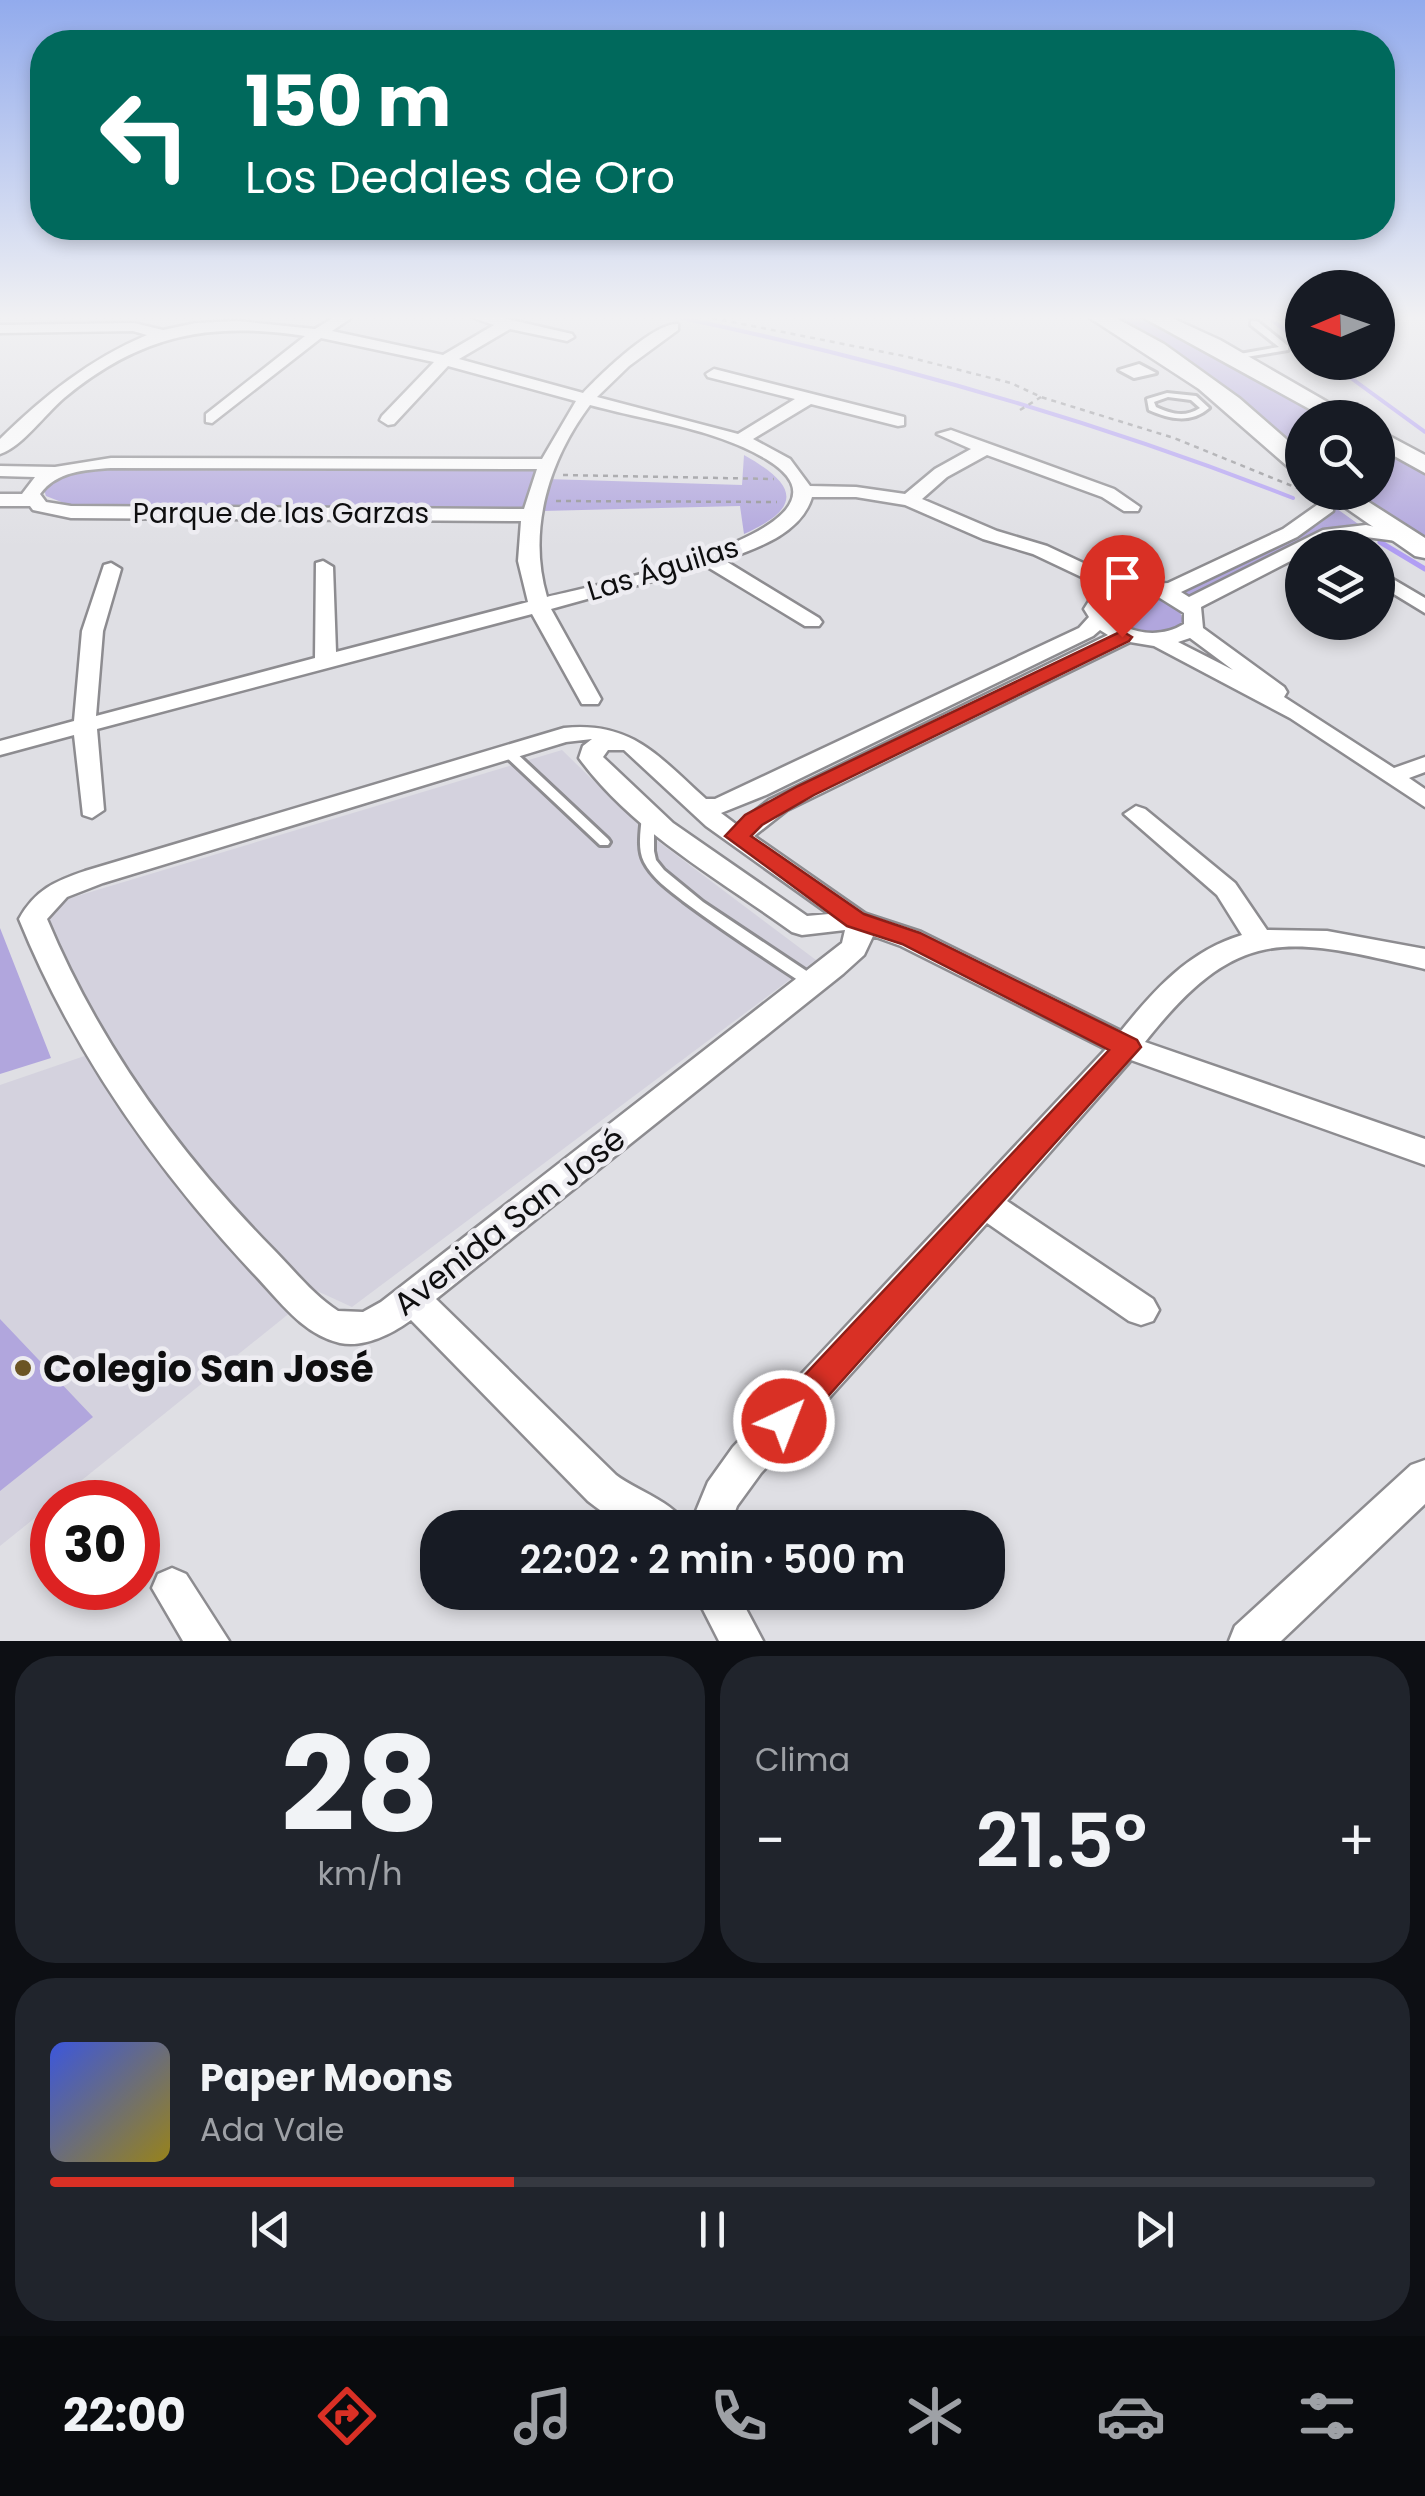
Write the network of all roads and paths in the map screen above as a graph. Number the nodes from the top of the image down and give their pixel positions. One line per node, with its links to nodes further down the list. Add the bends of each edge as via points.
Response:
1 (60, 395): 19 (street)
2 (241, 395): 16 (street)
3 (412, 395): 17 (street)
4 (569, 395): 11 (street)
5 (591, 395): 11 (street)
6 (800, 395): 10 (street)
7 (1031, 395): 12 (path)
8 (1167, 395): 15 (lane); 15 (lane, via 1150,404 1174,416)
9 (1210, 395): 15 (main road)
10 (810, 397): 18 (street); 21 (street)
11 (586, 399): 21 (street); 27 (street, via 565,422)
12 (1039, 399): 14 (path); 30 (path, via 1174,438)
13 (1285, 404): 15 (main road)
14 (1020, 410)
15 (1227, 412): 25 (main road)
16 (212, 418)
17 (388, 420)
18 (898, 421)
19 (9, 431): 23 (street)
20 (945, 434): 24 (street)
21 (740, 440): 31 (street, via 779,459)
22 (1395, 447): 26 (main road)
23 (0, 449)
24 (984, 449): 34 (street); 36 (street, via 1108,493)
25 (1285, 454)
26 (1425, 466)
27 (544, 469): 29 (street, Parque de las Garzas, via 120,462); 31 (path); 35 (street)
28 (0, 472): 29 (street, Parque de las Garzas)
29 (59, 472): 33 (street, via 37,483)
30 (1285, 483)
31 (801, 491): 34 (street); 35 (path); 41 (street, Las Águilas, via 774,530)
32 (0, 500): 33 (street, Parque de las Garzas)
33 (34, 500): 35 (street, Parque de las Garzas, via 52,510 84,512)
34 (909, 500): 39 (street)
35 (534, 508): 47 (street, via 526,539)
36 (1131, 508)
37 (1321, 510): 46 (street, via 1301,528)
38 (1363, 510): 40 (main road)
39 (990, 535): 45 (street); 50 (street)
40 (1415, 544): 48 (street, via 1366,531 1330,534)
41 (708, 559): 47 (street, Las Águilas); 51 (street)
42 (324, 568): 55 (street)
43 (110, 569): 58 (street, via 86,666)
44 (1395, 587): 49 (street)
45 (1123, 589): 46 (street); 50 (street)
46 (1156, 590): 48 (street)
47 (541, 604): 55 (street, Las Águilas); 56 (street)
48 (1189, 605): 52 (street, via 1196,619)
49 (1425, 607)
50 (1098, 609): 53 (street); 65 (street, via 1086,632 757,790)
51 (812, 622)
52 (1192, 629): 54 (street); 57 (street)
53 (1130, 636): 54 (street); 69 (street, via 792,798)
54 (1157, 639): 57 (street)
55 (326, 662): 58 (street, Las Águilas)
56 (590, 699)
57 (1298, 713): 63 (street)
58 (82, 727): 60 (street, Las Águilas); 66 (street)
59 (626, 742): 61 (street, Avenida San José, via 598,732 574,733); 65 (street); 67 (street, via 597,745 591,758)
60 (0, 748)
61 (508, 752): 70 (lane); 78 (street, Avenida San José, via 59,889 33,919 61,987 118,1084 201,1196 316,1315 338,1329 356,1330 376,1325)
62 (1425, 764): 63 (street)
63 (1393, 776): 64 (street)
64 (1425, 800)
65 (698, 807): 69 (street)
66 (92, 810)
67 (648, 812): 71 (street, via 802,926); 74 (lane, via 648,858 657,872)
68 (1136, 814): 72 (street, via 1226,888)
69 (737, 836): 71 (street)
70 (604, 842)
71 (856, 920): 74 (street, Avenida San José, via 854,948); 75 (street, via 911,938)
72 (1260, 941): 73 (street, via 1312,941); 75 (street, via 1220,952 1191,970)
73 (1425, 958)
74 (812, 983): 78 (street, Avenida San José)
75 (1127, 1047): 76 (street); 77 (street)
76 (1425, 1152)
77 (984, 1203): 79 (street); 82 (street, via 739,1470)
78 (412, 1298): 81 (street, via 602,1488)
79 (1141, 1310)
80 (1425, 1478): 87 (street)
81 (634, 1510)
82 (716, 1510)
83 (172, 1588): 85 (street)
84 (724, 1610): 86 (street)
85 (208, 1641)
86 (742, 1641)
87 (1250, 1641)

